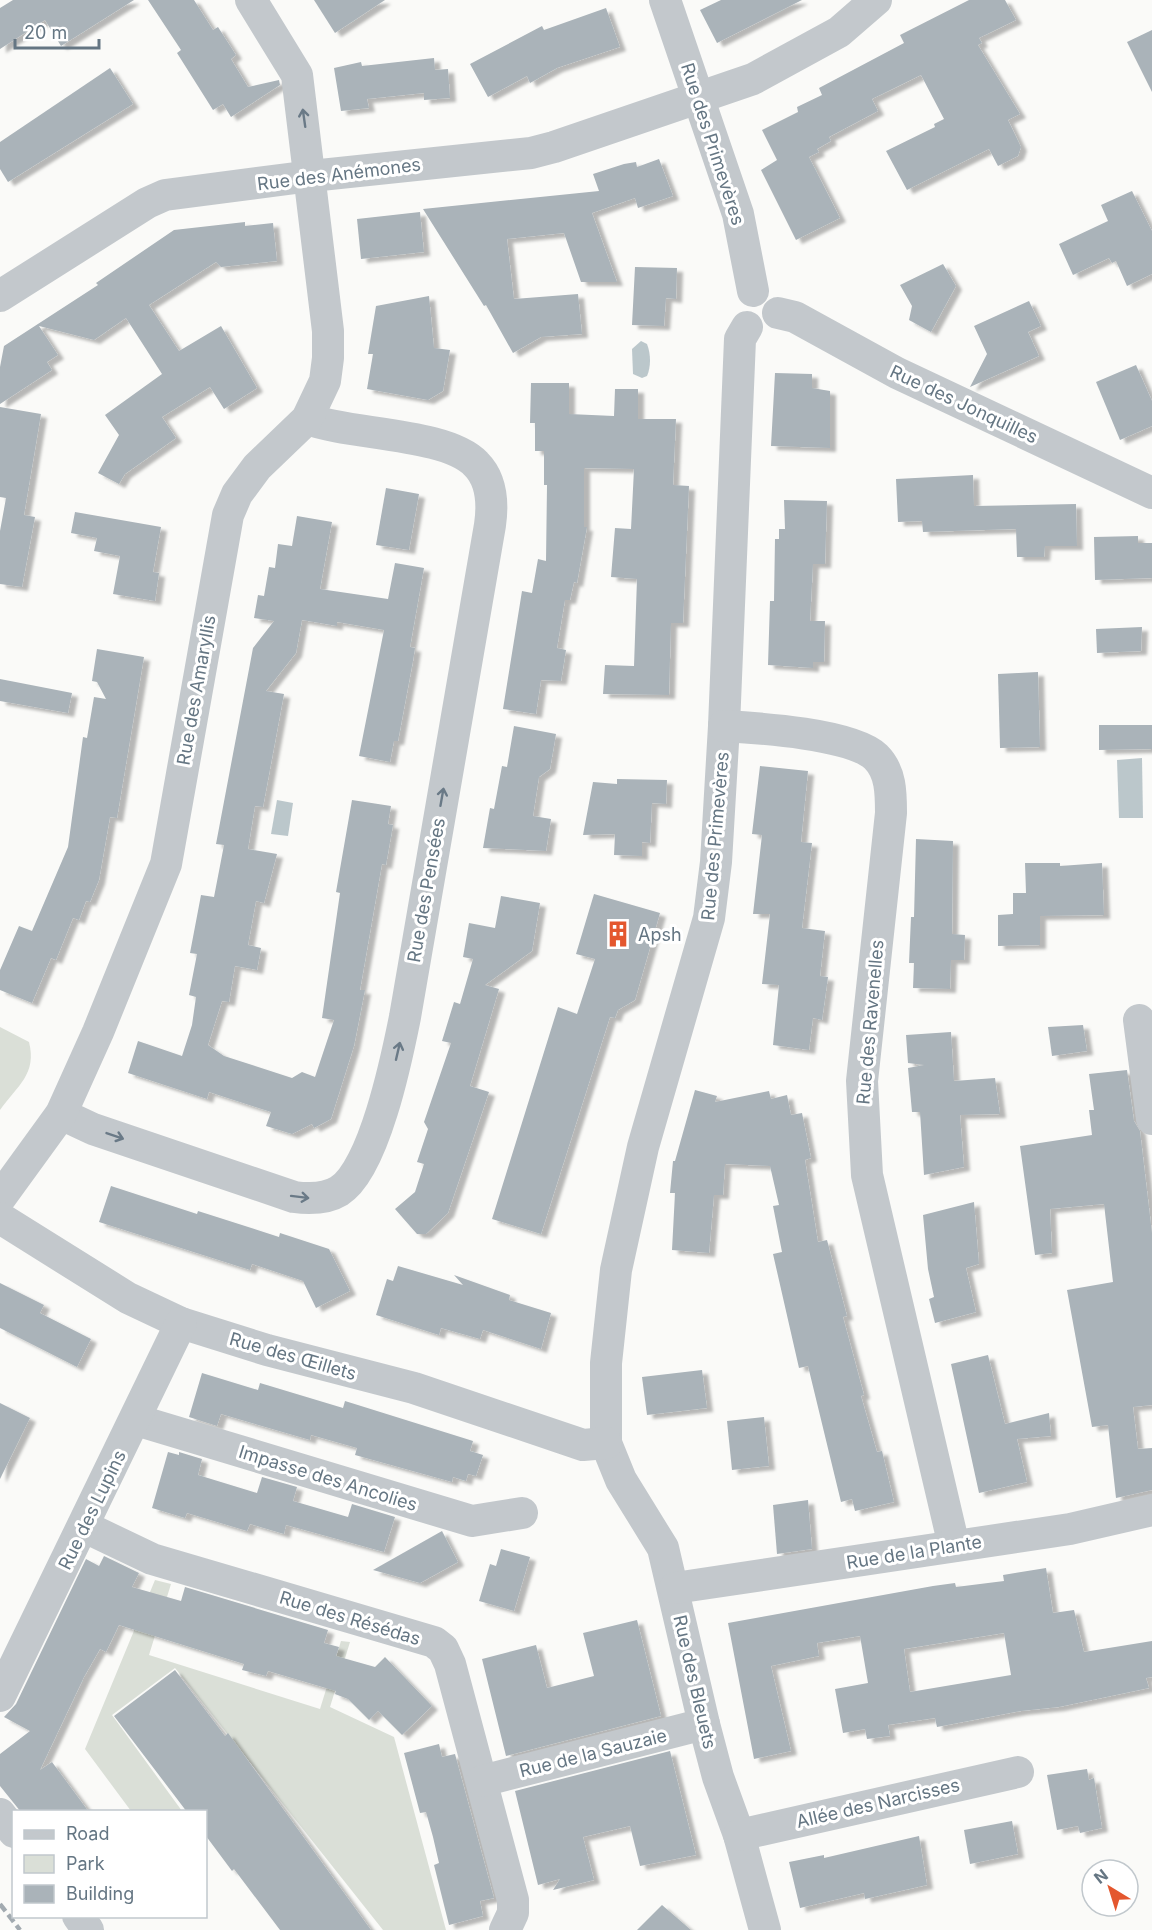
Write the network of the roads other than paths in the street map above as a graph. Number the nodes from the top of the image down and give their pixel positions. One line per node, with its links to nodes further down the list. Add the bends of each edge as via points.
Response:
1 (251, 0): 5 (street, Rue des Amaryllis, one-way to 1, via 297,75)
2 (665, 0): 4 (street, Rue des Primevères)
3 (876, 0): 4 (street, Rue des Anémones, via 839,32 762,74)
4 (699, 98): 5 (street, Rue des Anémones, via 531,153); 6 (street, Rue des Primevères, via 738,214)
5 (311, 176): 7 (street, Rue des Anémones, via 165,195); 10 (street, Rue des Amaryllis, via 328,331 325,381)
6 (753, 291): 8 (street, via 771,295); 9 (street, via 739,305 740,319)
7 (0, 296)
8 (778, 313): 9 (street, via 768,328); 11 (street, Rue des Jonquilles, via 795,317 897,374)
9 (747, 327): 12 (street, Rue des Primevères, via 740,339)
10 (308, 419): 14 (street, Rue des Amaryllis, via 257,467 237,494 228,515 166,864); 14 (street, Rue des Pensées, one-way to 10, via 93,1129 294,1197 324,1197 339,1191 355,1176 370,1143 405,1017 490,525 491,496 487,479 463,453 446,446 335,428)
11 (1152, 493)
12 (724, 726): 20 (street, Rue des Primevères, via 709,918 643,1147 616,1270 606,1363); 24 (street, Rue des Ravenelles, via 844,741 877,758 887,773 891,813 862,1081 863,1137 867,1175)
13 (1139, 1020): 15 (street)
14 (61, 1114): 16 (street, Rue des Amaryllis)
15 (1152, 1119)
16 (0, 1198)
17 (0, 1218): 18 (street, Rue des Œillets, via 128,1298)
18 (181, 1323): 19 (street, Rue des Lupins); 20 (street, Rue des Œillets, via 414,1389 583,1445)
19 (136, 1420): 22 (street, Impasse des Ancolies, via 472,1521); 23 (street, Rue des Lupins)
20 (606, 1443): 25 (street, Rue des Bleuets, via 621,1480 663,1548)
21 (1152, 1510): 24 (street, Rue de la Plante, via 1070,1529)
22 (522, 1513)
23 (83, 1526): 26 (street, Rue des Lupins); 29 (street, Rue des Résédas, via 152,1558 434,1642 448,1657)
24 (954, 1546): 25 (street, Rue de la Plante)
25 (675, 1588): 27 (street, Rue des Bleuets)
26 (0, 1696)
27 (704, 1724): 29 (street, Rue de la Sauzaie); 32 (street, Rue des Bleuets)
28 (1018, 1772): 32 (street, Allée des Narcisses)
29 (482, 1781): 35 (street, Rue des Résédas, via 513,1899 513,1913)
30 (0, 1814): 31 (street)
31 (12, 1829)
32 (739, 1835): 36 (street, Rue des Bleuets)
33 (79, 1918): 34 (street)
34 (88, 1930)
35 (505, 1930)
36 (765, 1930)

